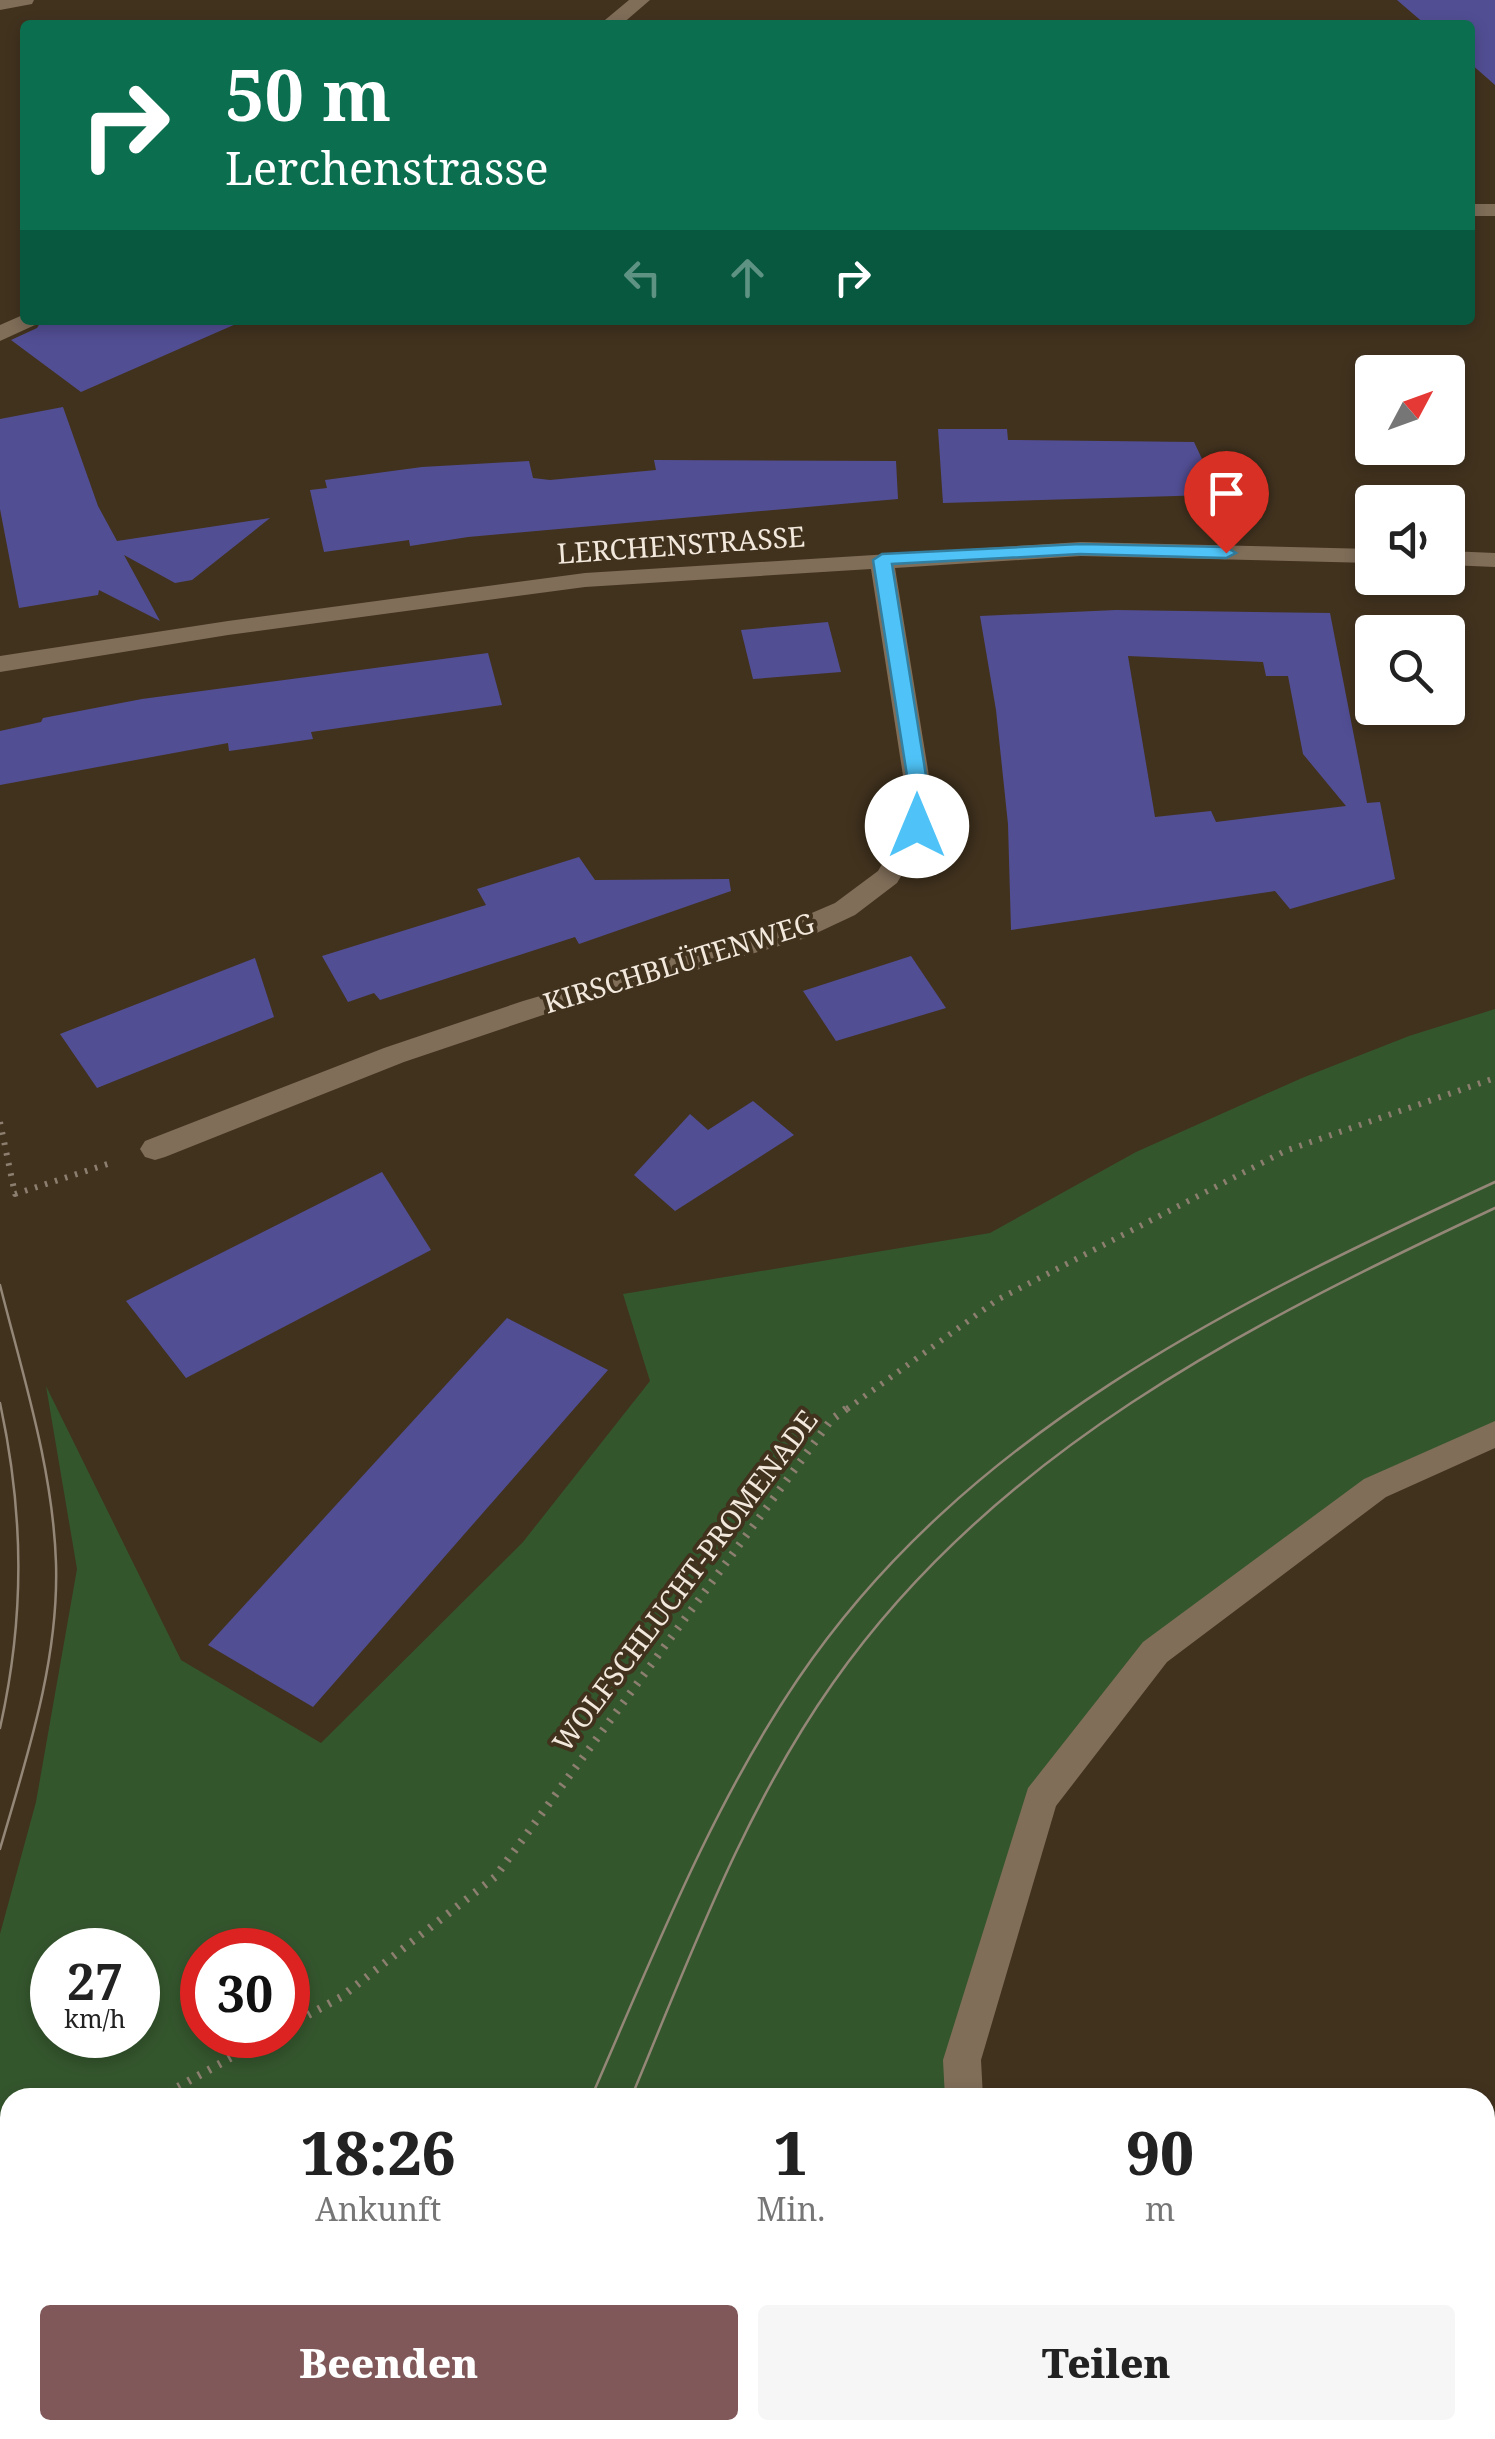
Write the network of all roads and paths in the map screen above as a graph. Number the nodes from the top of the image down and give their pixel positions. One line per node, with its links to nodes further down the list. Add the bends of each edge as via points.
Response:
1 (25, 0): 3 (street)
2 (641, 0): 4 (street)
3 (0, 4)
4 (615, 20)
5 (1355, 556): 7 (street, LERCHENSTRASSE, via 1080,549)
6 (1465, 559): 8 (street)
7 (882, 560): 9 (street, LERCHENSTRASSE, via 586,580); 12 (street, KIRSCHBLÜTENWEG, via 918,782 917,826 888,877 845,909 796,931 394,1054)
8 (1495, 560)
9 (0, 664)
10 (1495, 1078): 14 (path, WOLFSCHLUCHT-PROMENADE, via 1285,1151 1217,1186 997,1300 831,1420 495,1877)
11 (0, 1122): 12 (path, via 15,1194)
12 (155, 1149)
13 (1495, 1434): 17 (street, via 1375,1488 1155,1652 1040,1799 962,2060)
14 (310, 2014)
15 (230, 2058): 16 (path)
16 (176, 2088)
17 (963, 2088)

